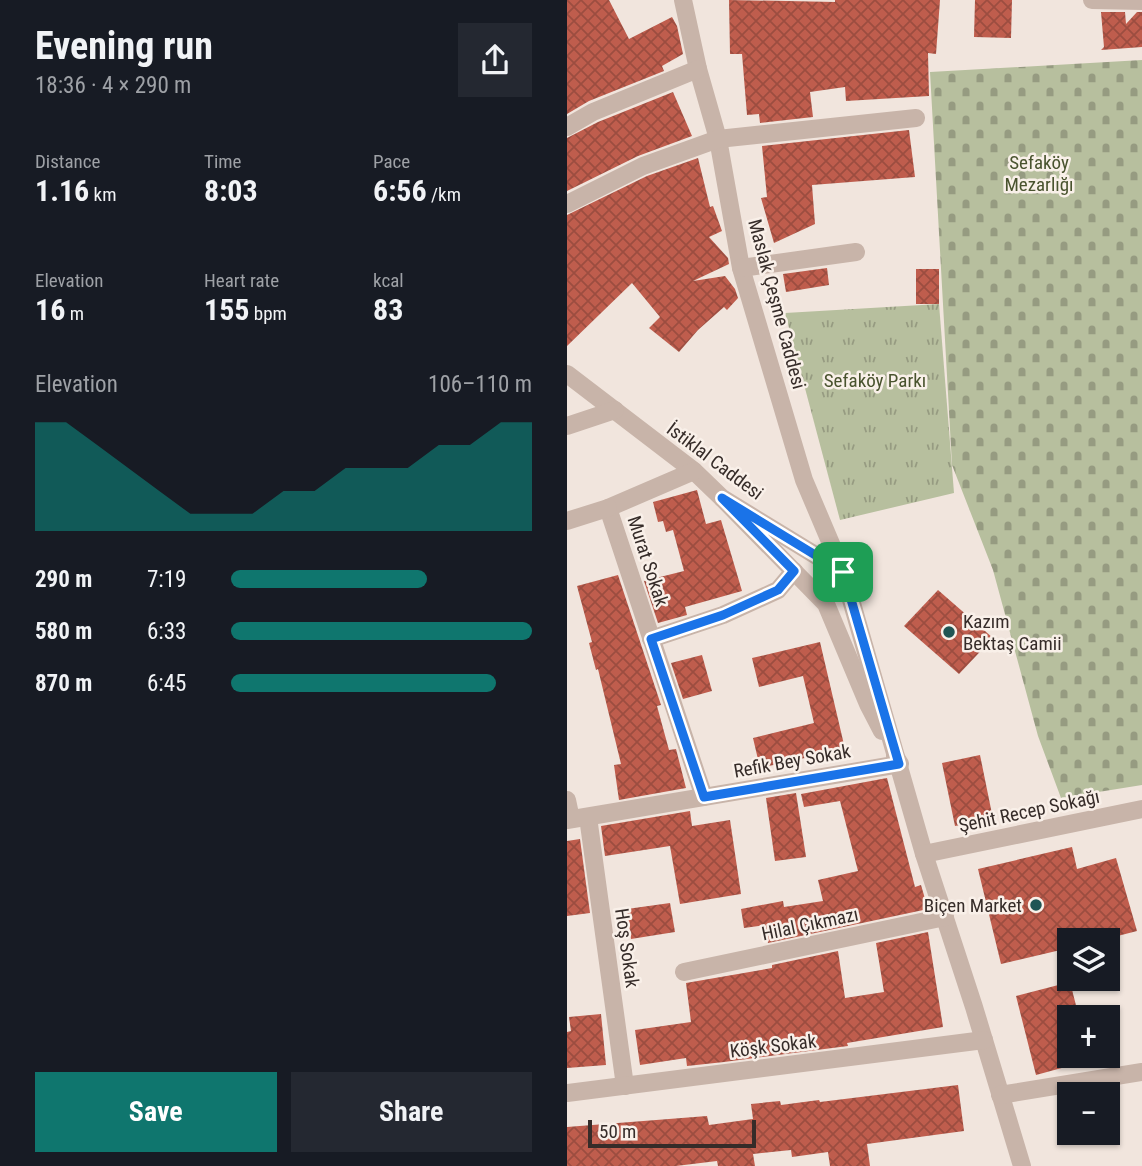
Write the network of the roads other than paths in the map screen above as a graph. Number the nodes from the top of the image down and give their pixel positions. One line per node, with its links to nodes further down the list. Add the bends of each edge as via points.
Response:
1 (683, 0): 4 (street, Maslak Çeşme Caddesi)
2 (1092, 0): 3 (street)
3 (1142, 2)
4 (698, 69): 6 (street); 7 (street, Maslak Çeşme Caddesi)
5 (916, 118): 7 (street)
6 (567, 127)
7 (718, 139): 8 (street, via 643,166); 10 (street, Maslak Çeşme Caddesi)
8 (567, 204)
9 (856, 252): 10 (street)
10 (741, 268): 19 (street, Maslak Çeşme Caddesi, via 804,481)
11 (567, 374): 12 (street, İstiklal Caddesi)
12 (615, 410): 13 (street); 14 (street, İstiklal Caddesi)
13 (567, 426)
14 (694, 471): 15 (street, İstiklal Caddesi); 16 (street, Murat Sokak)
15 (722, 498): 18 (street); 19 (street, İstiklal Caddesi)
16 (608, 508): 17 (street); 20 (street, Murat Sokak)
17 (567, 521)
18 (794, 571): 20 (street, via 778,590 723,615); 21 (street, via 826,604)
19 (843, 572): 21 (street, Maslak Çeşme Caddesi)
20 (651, 639): 22 (street, Murat Sokak)
21 (899, 764): 22 (street, Refik Bey Sokak); 26 (street)
22 (704, 797): 25 (street, Refik Bey Sokak)
23 (567, 800): 25 (street, Hoş Sokak)
24 (1142, 809): 26 (street, Şehit Recep Sokağı)
25 (576, 819): 31 (street, Hoş Sokak)
26 (924, 854): 27 (street)
27 (945, 918): 28 (street, Hilal Çıkmazı); 29 (street)
28 (684, 972)
29 (984, 1040): 31 (street, Köşk Sokak); 33 (street)
30 (1142, 1072): 33 (street)
31 (625, 1086): 32 (street, Köşk Sokak)
32 (567, 1093)
33 (1000, 1095): 34 (street)
34 (1022, 1166)

